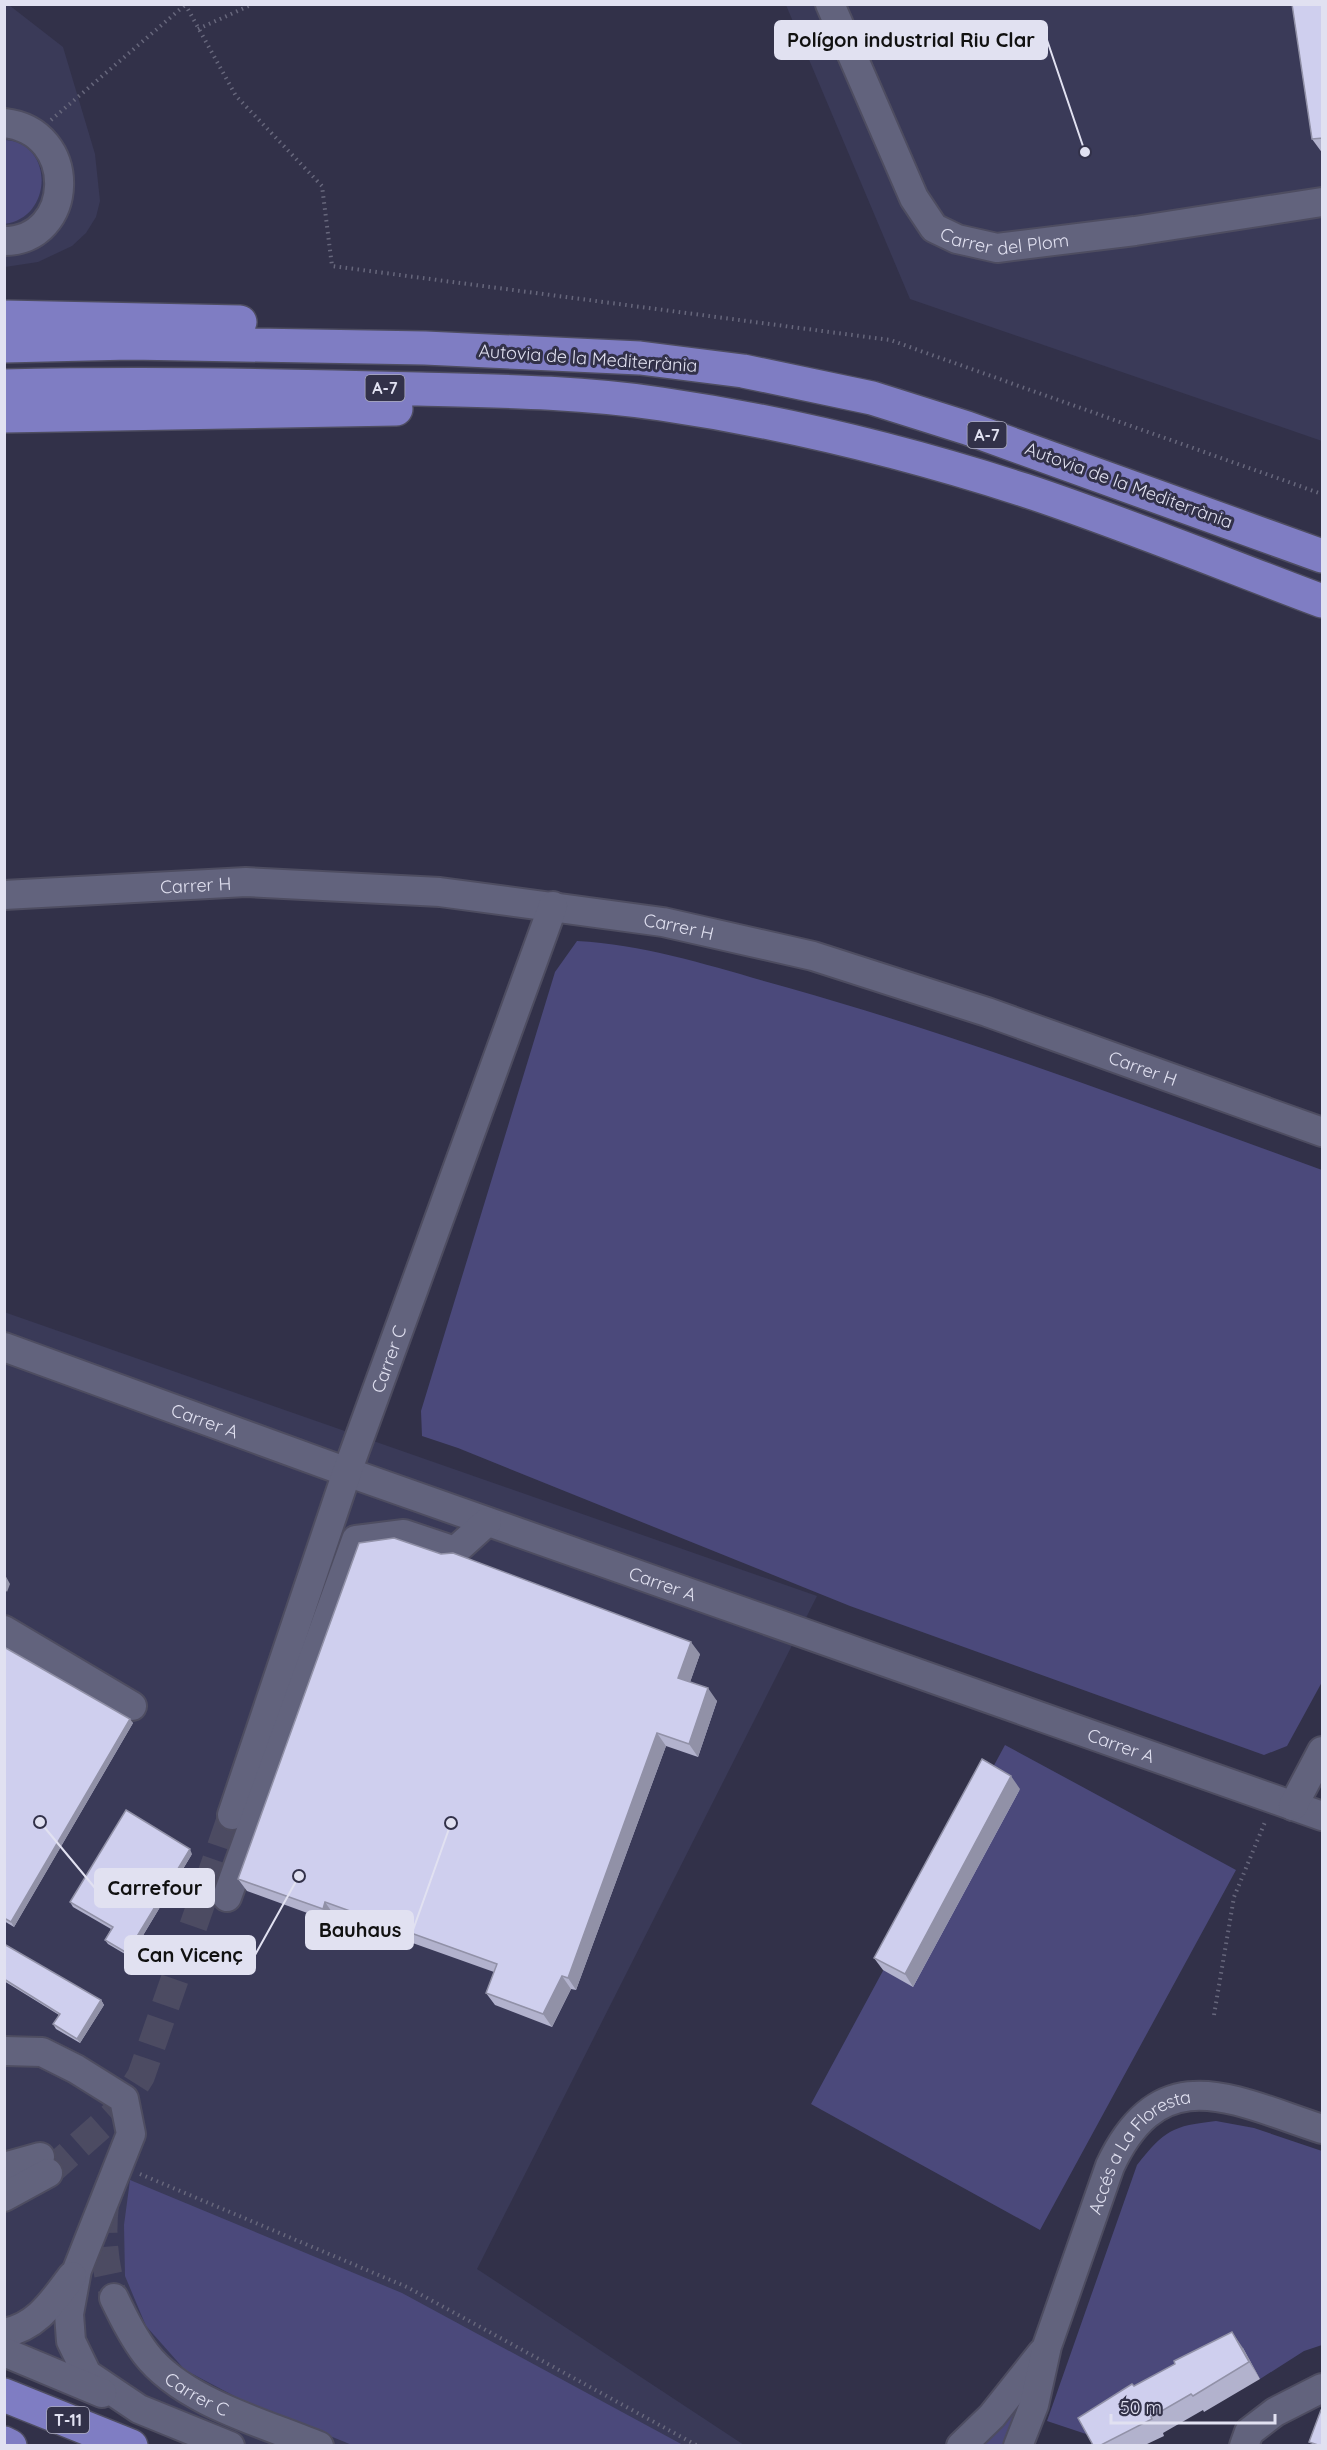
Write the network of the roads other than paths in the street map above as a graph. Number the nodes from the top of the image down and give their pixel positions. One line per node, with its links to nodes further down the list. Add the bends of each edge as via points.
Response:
1 (830, 4): 3 (street, Carrer del Plom, via 914,198 934,228 957,239 997,248)
2 (4, 123): 4 (street, via 36,133 50,148 59,166 61,186 56,206 45,222 29,235)
3 (1323, 202)
4 (4, 241)
5 (4, 317): 7 (highway, via 185,320 527,335 609,343)
6 (4, 346): 7 (highway, Autovia de la Mediterrània / A-7, via 130,343 425,348)
7 (640, 358): 11 (highway, Autovia de la Mediterrània / A-7, via 743,371 872,398 1039,452)
8 (4, 386): 10 (highway, A-7, via 133,383 482,391 659,403)
9 (4, 416): 10 (highway, via 417,409 575,414 711,428)
10 (763, 422): 12 (highway, A-7, via 888,450 1024,490)
11 (1323, 556)
12 (1323, 601)
13 (4, 895): 14 (street, Carrer H, via 246,882 440,892)
14 (553, 906): 15 (street, Carrer H, via 663,922 813,956 987,1012); 17 (street, Carrer C)
15 (1323, 1132)
16 (4, 1347): 17 (street, Carrer A)
17 (347, 1472): 18 (street, Carrer A); 23 (street, Carrer C)
18 (487, 1522): 22 (street, Carrer A); 25 (street, via 455,1551 404,1534 356,1540)
19 (4, 1630): 20 (street)
20 (132, 1706)
21 (1323, 1751): 22 (street)
22 (1284, 1802): 24 (street, Carrer A)
23 (232, 1815)
24 (1323, 1816)
25 (227, 1897)
26 (4, 2051): 30 (street, via 42,2052 124,2099 131,2134)
27 (1323, 2129): 33 (street, Accés a La Floresta, via 1205,2094 1173,2098 1144,2113 1124,2137 1110,2166)
28 (4, 2168): 29 (street, via 44,2165)
29 (4, 2197)
30 (77, 2270): 32 (street, via 38,2319); 37 (street, via 69,2327 80,2363 87,2374)
31 (114, 2298): 42 (street, Carrer C, via 146,2355 180,2385)
32 (4, 2333)
33 (1047, 2346): 43 (street, Accés a La Floresta, via 992,2416); 44 (street, Accés a La Floresta, via 1034,2405)
34 (4, 2352): 37 (street)
35 (1323, 2388): 45 (street, via 1275,2412 1250,2432)
36 (4, 2395): 40 (highway, T-11)
37 (140, 2409): 41 (street)
38 (4, 2444): 39 (highway)
39 (9, 2445)
40 (131, 2445)
41 (230, 2445)
42 (319, 2445)
43 (961, 2445)
44 (1018, 2445)
45 (1244, 2445)

